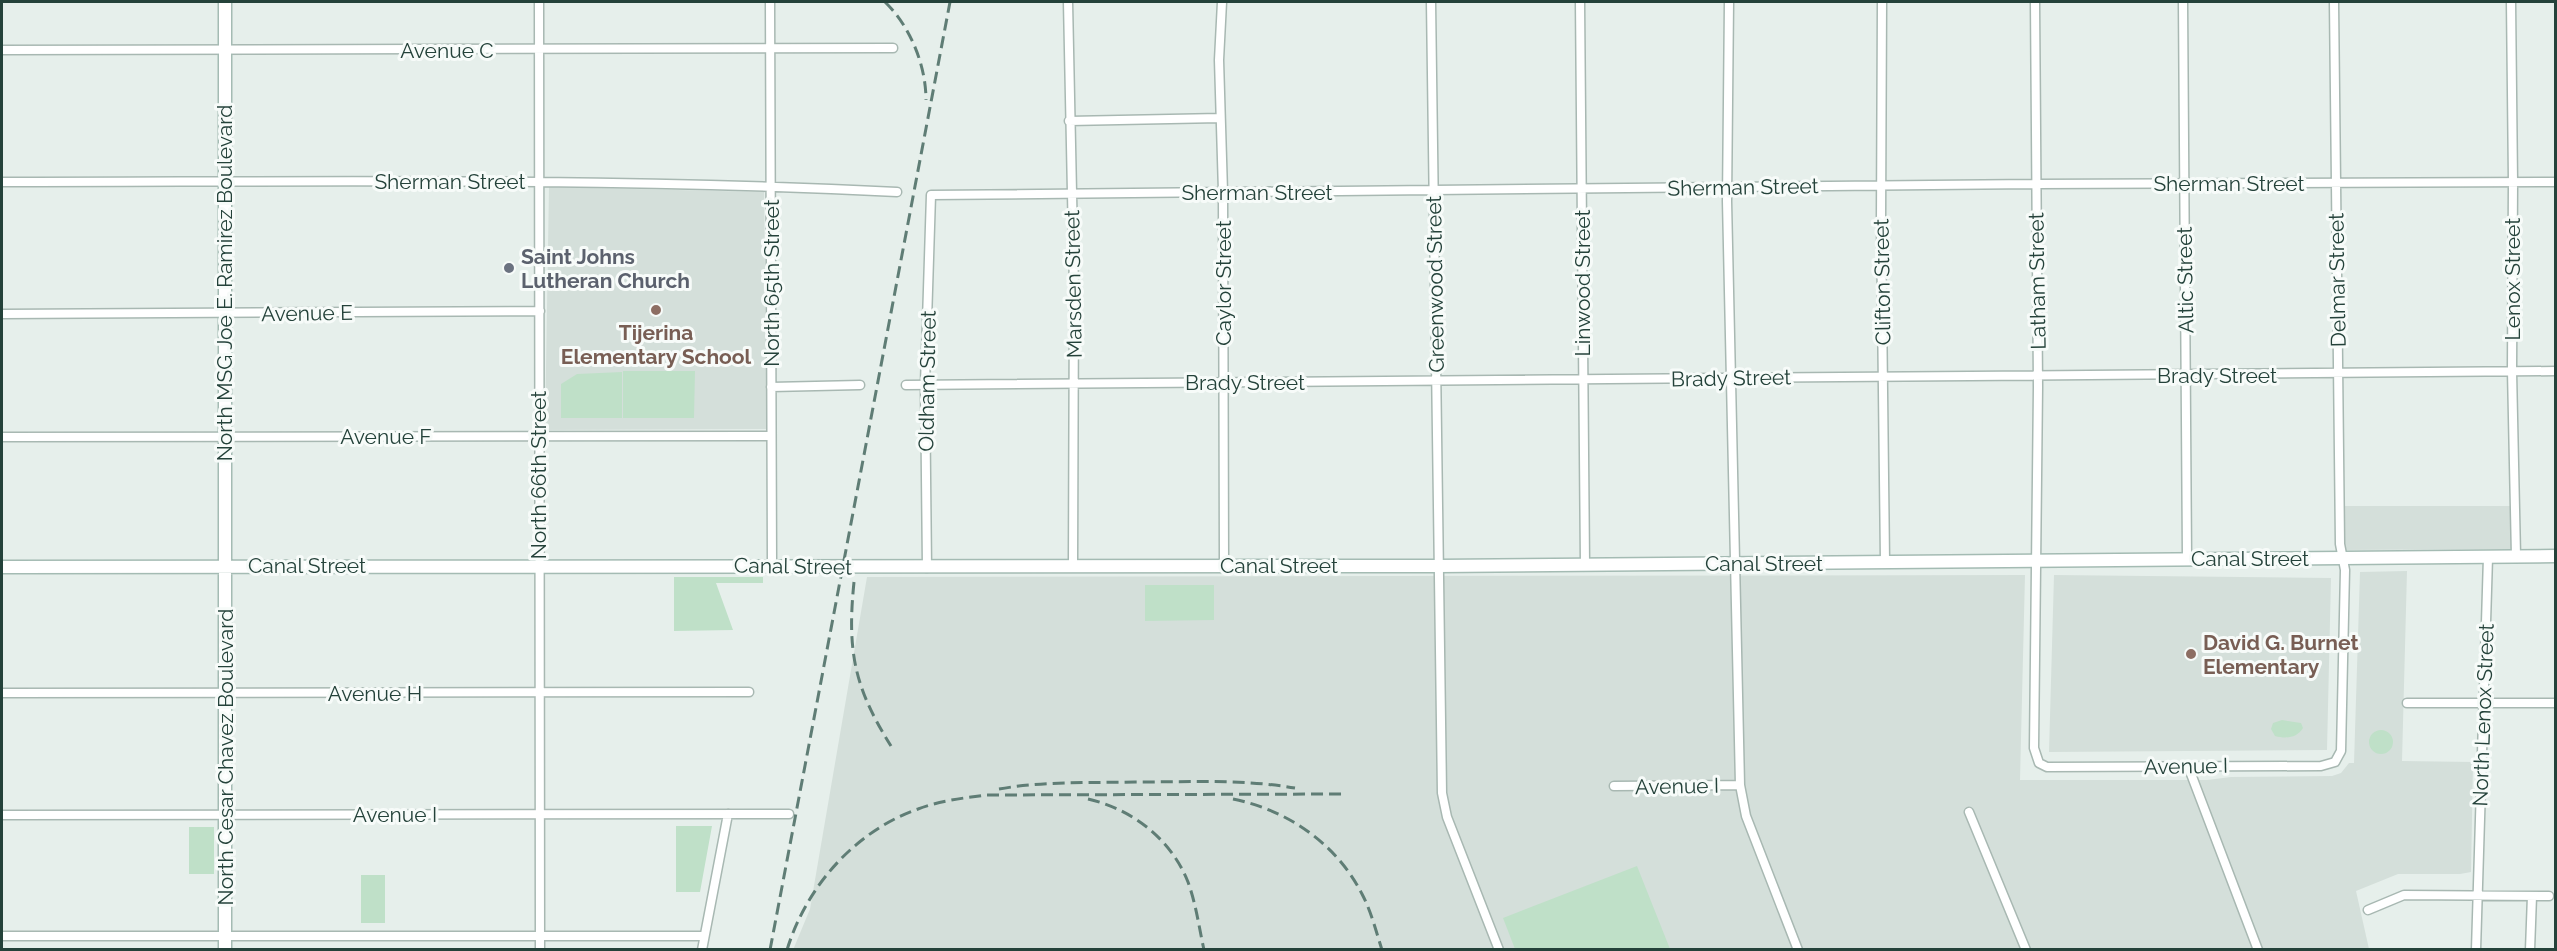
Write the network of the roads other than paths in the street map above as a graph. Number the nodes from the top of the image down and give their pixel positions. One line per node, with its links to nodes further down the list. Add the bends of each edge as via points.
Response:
1 (225, 2): 18 (street, North MSG Joe E. Ramirez Boulevard)
2 (539, 2): 17 (street, North 66th Street)
3 (770, 2): 14 (street, North 65th Street)
4 (1068, 2): 20 (street, Marsden Street)
5 (1222, 2): 19 (street, Caylor Street)
6 (1431, 2): 33 (street, Greenwood Street)
7 (1580, 2): 32 (street, Linwood Street)
8 (1729, 2): 31 (street)
9 (1882, 2): 30 (street, Clifton Street)
10 (2035, 2): 27 (street, Latham Street)
11 (2183, 2): 28 (street, Altic Street)
12 (2334, 2): 24 (street, Delmar Street)
13 (2511, 2): 25 (street, Lenox Street)
14 (770, 48): 15 (street, Avenue C); 17 (street, Avenue C); 29 (street, North 65th Street)
15 (893, 48)
16 (2, 50): 18 (street, Avenue C)
17 (538, 50): 18 (street, Avenue C); 21 (street, North 66th Street)
18 (225, 51): 23 (street, North MSG Joe E. Ramirez Boulevard)
19 (1220, 118): 20 (street); 35 (street, Caylor Street)
20 (1069, 121): 36 (street, Marsden Street)
21 (538, 181): 23 (street, Sherman Street); 29 (street, Sherman Street); 38 (street, North 66th Street)
22 (2, 182): 23 (street, Sherman Street)
23 (224, 182): 40 (street, North MSG Joe E. Ramirez Boulevard)
24 (2336, 182): 25 (street, Sherman Street); 28 (street, Sherman Street); 43 (street, Delmar Street)
25 (2513, 182): 26 (street, Sherman Street); 41 (street, Lenox Street)
26 (2556, 182)
27 (2036, 184): 28 (street, Sherman Street); 30 (street, Sherman Street); 45 (street, Latham Street)
28 (2184, 184): 44 (street, Altic Street)
29 (771, 185): 34 (street, Sherman Street); 55 (street, North 65th Street)
30 (1883, 185): 31 (street, Sherman Street); 46 (street, Clifton Street)
31 (1727, 188): 32 (street, Sherman Street); 47 (street)
32 (1581, 189): 33 (street, Sherman Street); 48 (street, Linwood Street)
33 (1434, 191): 35 (street, Sherman Street); 49 (street, Greenwood Street)
34 (897, 192)
35 (1222, 192): 36 (street, Sherman Street); 50 (street, Caylor Street)
36 (1071, 193): 37 (street, Sherman Street); 51 (street, Marsden Street)
37 (931, 195): 53 (street, Oldham Street)
38 (540, 311): 40 (street, Avenue E); 56 (street, North 66th Street)
39 (2, 314): 40 (street, Avenue E)
40 (226, 314): 57 (street, North MSG Joe E. Ramirez Boulevard)
41 (2511, 371): 42 (street, Brady Street); 43 (street, Brady Street); 60 (street, Lenox Street)
42 (2556, 371)
43 (2338, 374): 44 (street, Brady Street); 64 (street, Delmar Street)
44 (2186, 375): 45 (street, Brady Street); 63 (street, Altic Street)
45 (2038, 376): 46 (street, Brady Street); 65 (street, Latham Street)
46 (1883, 377): 47 (street, Brady Street); 66 (street, Clifton Street)
47 (1730, 378): 48 (street, Brady Street); 67 (street)
48 (1582, 380): 49 (street, Brady Street); 71 (street, Linwood Street)
49 (1436, 381): 50 (street, Brady Street); 74 (street, Greenwood Street)
50 (1224, 382): 51 (street, Brady Street); 70 (street, Caylor Street)
51 (1074, 383): 53 (street, Brady Street); 73 (street, Marsden Street)
52 (906, 384): 53 (street, Brady Street)
53 (925, 384): 76 (street, Oldham Street)
54 (860, 385): 55 (street)
55 (771, 387): 58 (street, North 65th Street)
56 (538, 435): 57 (street, Avenue F); 58 (street, Avenue F); 69 (street, North 66th Street)
57 (223, 436): 59 (street, Avenue F); 68 (street, North MSG Joe E. Ramirez Boulevard)
58 (771, 436): 72 (street, North 65th Street)
59 (2, 437)
60 (2516, 556): 61 (street, Canal Street); 62 (street, Canal Street)
61 (2556, 556)
62 (2488, 557): 64 (street, Canal Street); 82 (street, North Lenox Street)
63 (2187, 558): 64 (street, Canal Street); 65 (street, Canal Street)
64 (2342, 558): 84 (street, Delmar Street, via 2345,579 2341,751)
65 (2037, 560): 66 (street, Canal Street); 85 (street, Latham Street, via 2034,748)
66 (1885, 562): 67 (street, Canal Street)
67 (1737, 563): 71 (street, Canal Street); 87 (street)
68 (225, 565): 69 (street, Canal Street); 75 (street, Canal Street); 77 (street, North Cesar Chavez Boulevard)
69 (538, 565): 72 (street, Canal Street); 78 (street, North 66th Street)
70 (1224, 565): 73 (street, Canal Street); 74 (street, Canal Street)
71 (1585, 565): 74 (street, Canal Street)
72 (772, 566): 76 (street, Canal Street)
73 (1073, 566): 76 (street, Canal Street)
74 (1439, 566): 106 (street, Greenwood Street, via 1442,792 1447,817)
75 (2, 567)
76 (927, 567)
77 (224, 692): 78 (street, Avenue H); 80 (street, Avenue H); 90 (street, North Cesar Chavez Boulevard)
78 (539, 692): 79 (street, Avenue H); 94 (street, North 66th Street)
79 (749, 692)
80 (2, 693)
81 (2408, 703): 82 (street)
82 (2484, 703): 83 (street); 95 (street, North Lenox Street)
83 (2556, 703)
84 (2335, 762): 86 (street, Avenue I, via 2321,766)
85 (2039, 763): 86 (street, Avenue I, via 2047,768)
86 (2188, 766): 109 (street)
87 (1740, 785): 88 (street, Avenue I); 107 (street, via 1746,816)
88 (1614, 786)
89 (1969, 812): 108 (street)
90 (224, 813): 93 (street, Avenue I); 94 (street, Avenue I); 101 (street, North Cesar Chavez Boulevard)
91 (728, 814): 92 (street, Avenue I); 94 (street, Avenue I); 102 (street)
92 (789, 814)
93 (2, 815)
94 (539, 815): 99 (street, North 66th Street)
95 (2478, 895): 96 (street); 98 (street, via 2404,895); 110 (street, North Lenox Street)
96 (2532, 896): 97 (street); 111 (street)
97 (2549, 896)
98 (2368, 910)
99 (540, 935): 101 (street); 102 (street); 104 (street, North 66th Street)
100 (2, 936): 101 (street)
101 (224, 936): 103 (street, North Cesar Chavez Boulevard)
102 (704, 936): 105 (street)
103 (225, 950)
104 (540, 950)
105 (702, 950)
106 (1499, 950)
107 (1798, 950)
108 (2026, 950)
109 (2258, 950)
110 (2476, 950)
111 (2530, 950)

